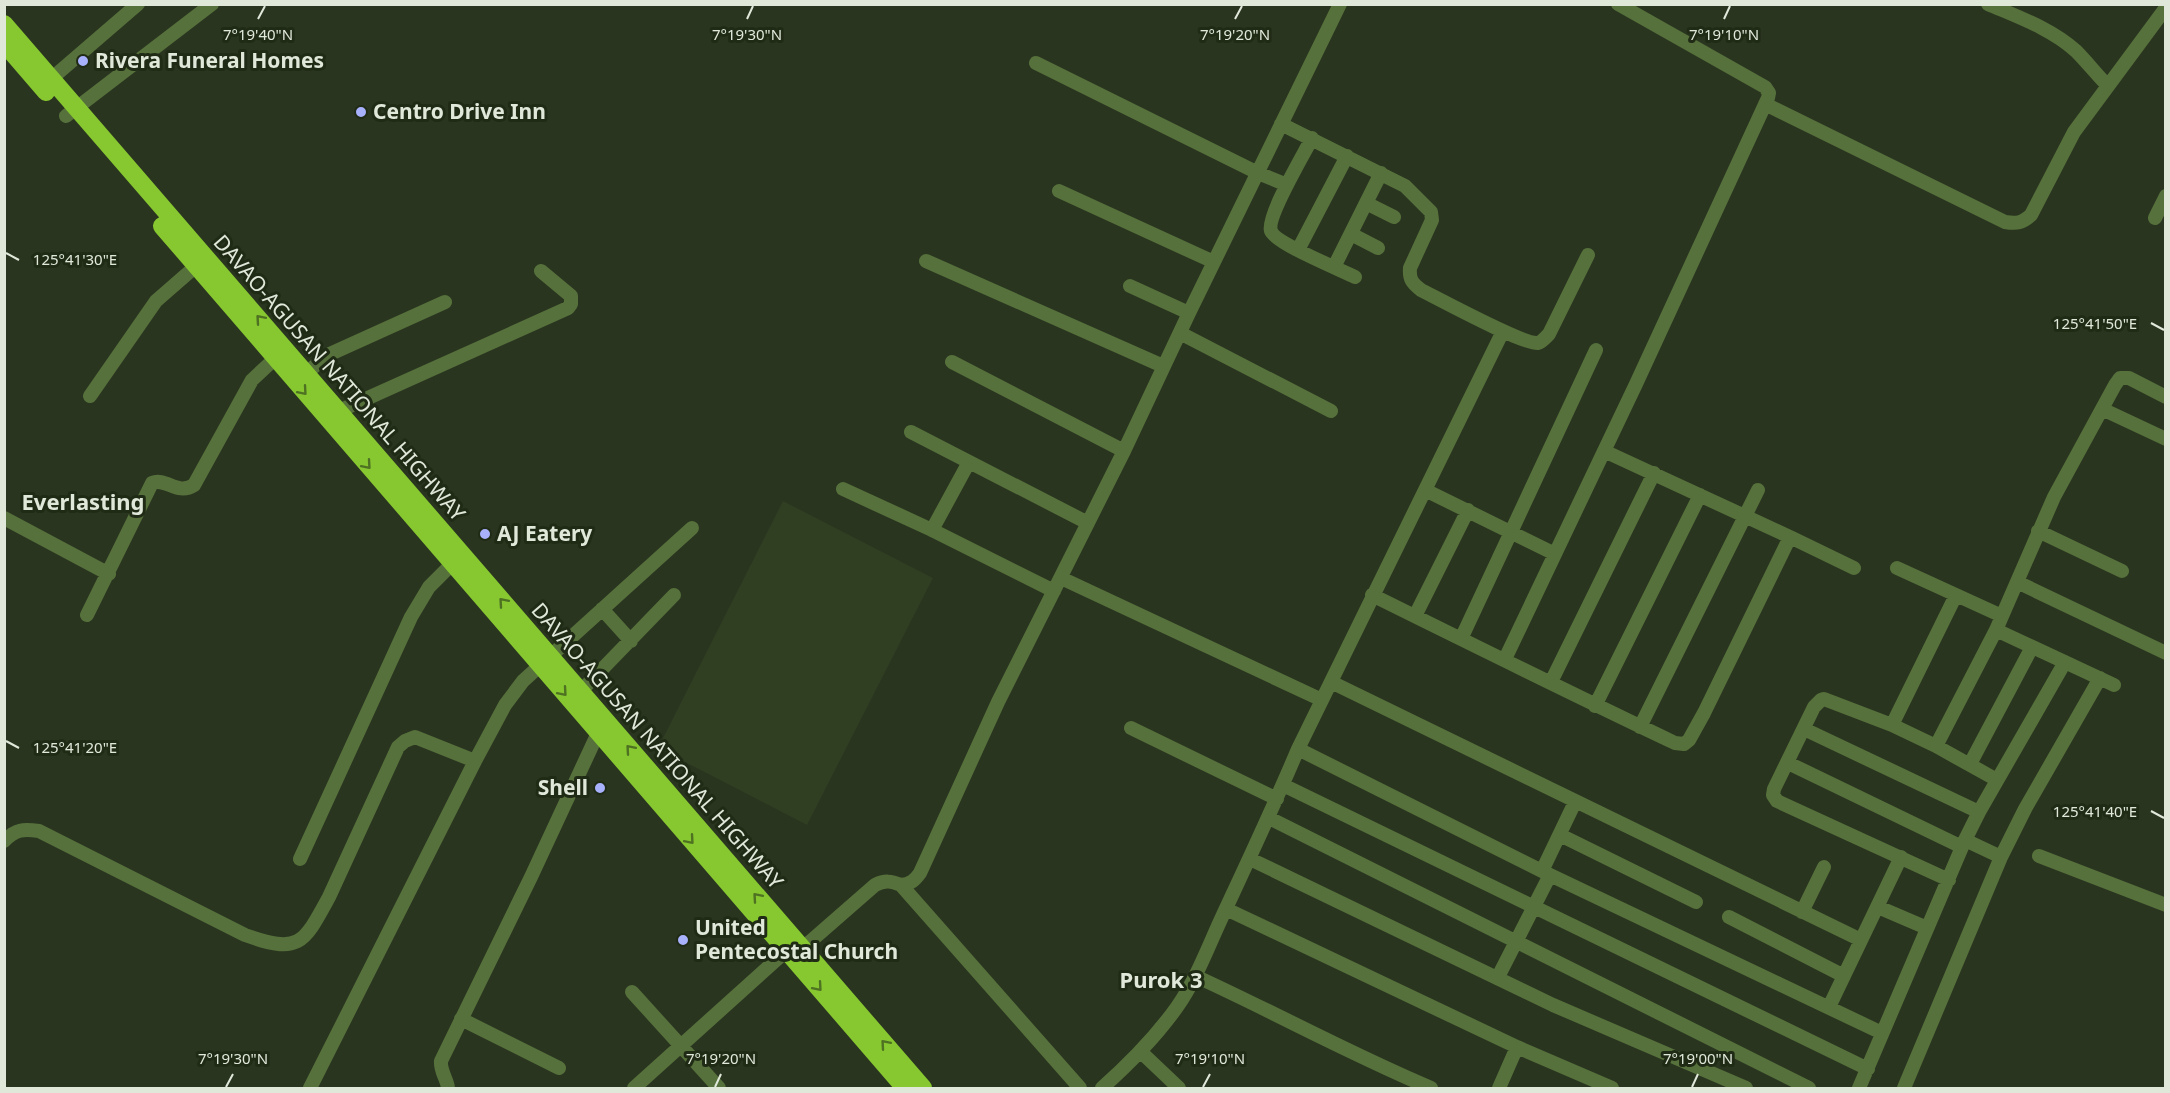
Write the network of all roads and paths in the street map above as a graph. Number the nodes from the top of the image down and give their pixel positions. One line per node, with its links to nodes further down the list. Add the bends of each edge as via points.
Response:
1 (138, 4): 10 (street)
2 (212, 4): 13 (street)
3 (1340, 4): 14 (street)
4 (1618, 4): 12 (street, via 1765,87 1769,93)
5 (1988, 4): 11 (street, via 2064,41)
6 (2163, 8): 11 (street)
7 (4, 24): 10 (highway, DAVAO-AGUSAN NATIONAL HIGHWAY)
8 (4, 44): 13 (highway, DAVAO-AGUSAN NATIONAL HIGHWAY)
9 (1036, 63): 17 (street)
10 (51, 79): 13 (highway, DAVAO-AGUSAN NATIONAL HIGHWAY)
11 (2108, 86): 12 (street, via 2074,132 2031,215 2015,224)
12 (1766, 104): 52 (street)
13 (71, 112): 29 (highway, DAVAO-AGUSAN NATIONAL HIGHWAY)
14 (1281, 124): 15 (street); 17 (street)
15 (1312, 138): 16 (street); 19 (street)
16 (1347, 156): 18 (street); 27 (street)
17 (1258, 173): 19 (street); 31 (street)
18 (1381, 173): 22 (street); 38 (street, via 1405,186 1431,212 1432,220 1410,268 1412,283)
19 (1287, 185): 27 (street, via 1272,215 1270,230)
20 (1059, 191): 31 (street)
21 (2166, 196): 24 (street)
22 (1366, 203): 23 (street); 25 (street)
23 (1394, 217)
24 (2155, 218)
25 (1351, 234): 26 (street); 32 (street)
26 (1378, 248)
27 (1298, 249): 32 (street)
28 (1588, 255): 38 (street, via 1544,340 1529,342)
29 (201, 261): 41 (highway, DAVAO-AGUSAN NATIONAL HIGHWAY); 45 (street, via 148,310)
30 (926, 261): 43 (street)
31 (1214, 261): 37 (street)
32 (1335, 267): 34 (street)
33 (541, 271): 48 (street, via 571,296 568,308)
34 (1355, 278)
35 (1130, 286): 37 (street)
36 (446, 302): 44 (street, via 330,354)
37 (1189, 313): 39 (street)
38 (1503, 331): 57 (street)
39 (1180, 333): 43 (street); 49 (street)
40 (1596, 350): 68 (street)
41 (280, 354): 44 (highway, DAVAO-AGUSAN NATIONAL HIGHWAY); 65 (highway, DAVAO-AGUSAN NATIONAL HIGHWAY, one-way to 65); 75 (street, via 252,380 194,485 180,489 159,481 152,483)
42 (952, 362): 53 (street)
43 (1163, 366): 53 (street)
44 (306, 373): 48 (highway, DAVAO-AGUSAN NATIONAL HIGHWAY)
45 (90, 396)
46 (2166, 397): 47 (street, via 2129,378 2120,378)
47 (2102, 409): 51 (street); 67 (street)
48 (339, 411): 65 (highway, DAVAO-AGUSAN NATIONAL HIGHWAY)
49 (1331, 411)
50 (910, 432): 54 (street)
51 (2166, 440)
52 (1604, 451): 55 (street); 70 (street)
53 (1124, 452): 63 (street)
54 (969, 462): 63 (street); 66 (street)
55 (1653, 473): 59 (street); 95 (street)
56 (843, 489): 66 (street)
57 (1425, 490): 60 (street); 80 (street)
58 (1758, 490): 61 (street)
59 (1700, 495): 61 (street); 99 (street)
60 (1468, 510): 68 (street); 83 (street)
61 (1745, 516): 69 (street); 101 (street)
62 (4, 518): 75 (street)
63 (1088, 523): 77 (street)
64 (692, 528): 81 (street)
65 (431, 529): 71 (highway, DAVAO-AGUSAN NATIONAL HIGHWAY); 91 (highway, DAVAO-AGUSAN NATIONAL HIGHWAY, one-way to 65)
66 (932, 530): 77 (street)
67 (2038, 531): 74 (street); 76 (street)
68 (1511, 533): 70 (street); 86 (street)
69 (1790, 537): 72 (street); 101 (street, via 1689,740 1679,745)
70 (1555, 554): 90 (street)
71 (452, 564): 91 (highway, DAVAO-AGUSAN NATIONAL HIGHWAY); 122 (street, via 429,587 411,617)
72 (1854, 568)
73 (1897, 568): 79 (street)
74 (2122, 571)
75 (109, 574): 82 (street)
76 (2017, 582): 84 (street); 89 (street)
77 (1058, 584): 98 (street); 127 (street, via 998,702 920,873 909,884)
78 (674, 595): 87 (street)
79 (1956, 595): 84 (street); 100 (street)
80 (1372, 596): 83 (street); 94 (street)
81 (602, 609): 87 (street); 91 (street)
82 (87, 615)
83 (1415, 616): 86 (street)
84 (2002, 616): 85 (street)
85 (1996, 630): 88 (street); 105 (street)
86 (1461, 639): 90 (street)
87 (631, 641): 97 (street)
88 (2032, 647): 92 (street); 109 (street)
89 (2166, 653)
90 (1505, 659): 95 (street)
91 (545, 661): 97 (highway, DAVAO-AGUSAN NATIONAL HIGHWAY); 102 (highway, DAVAO-AGUSAN NATIONAL HIGHWAY, one-way to 102); 107 (street, via 513,693)
92 (2066, 662): 93 (street); 110 (street)
93 (2100, 678): 96 (street); 121 (street)
94 (1330, 682): 98 (street); 113 (street)
95 (1551, 682): 99 (street)
96 (2114, 685)
97 (580, 692): 102 (highway, DAVAO-AGUSAN NATIONAL HIGHWAY)
98 (1322, 700): 106 (street)
99 (1595, 706): 101 (street)
100 (1892, 725): 104 (street, via 1824,699 1814,707); 105 (street)
101 (1641, 727)
102 (603, 728): 138 (highway, DAVAO-AGUSAN NATIONAL HIGHWAY); 144 (street)
103 (1131, 728): 112 (street)
104 (1803, 729): 108 (street); 114 (street)
105 (1936, 746): 109 (street)
106 (1298, 749): 111 (street); 125 (street)
107 (475, 761): 117 (street, via 416,737 398,747 316,920 296,942 281,945 245,935 39,831 14,831); 151 (street)
108 (1788, 763): 118 (street); 120 (street, via 1774,789 1777,801)
109 (1970, 764): 110 (street)
110 (1997, 780): 114 (street)
111 (1283, 785): 112 (street); 131 (street)
112 (1277, 799): 115 (street)
113 (1575, 802): 116 (street); 133 (street)
114 (1979, 812): 118 (street)
115 (1269, 818): 123 (street); 137 (street)
116 (1560, 835): 125 (street); 128 (street)
117 (4, 841)
118 (1964, 843): 121 (street); 126 (street)
119 (2038, 856): 129 (street)
120 (1901, 857): 126 (street); 130 (street)
121 (2001, 857): 166 (street)
122 (300, 859)
123 (1250, 859): 132 (street); 141 (street)
124 (1824, 867): 133 (street)
125 (1546, 873): 131 (street); 143 (street)
126 (1949, 880): 135 (street)
127 (901, 885): 138 (street, via 889,881 875,885); 157 (street)
128 (1696, 902)
129 (2166, 905)
130 (1878, 907): 135 (street); 136 (street)
131 (1534, 908): 137 (street); 150 (street)
132 (1226, 909): 139 (street); 147 (street)
133 (1802, 912): 136 (street)
134 (1729, 917): 140 (street)
135 (1927, 928): 145 (street)
136 (1861, 940): 140 (street)
137 (1515, 943): 141 (street); 164 (street)
138 (793, 952): 146 (street); 155 (highway, DAVAO-AGUSAN NATIONAL HIGHWAY, one-way to 155); 156 (highway, DAVAO-AGUSAN NATIONAL HIGHWAY, one-way to 138)
139 (1195, 976): 148 (street); 160 (street)
140 (1844, 976): 143 (street)
141 (1498, 977): 163 (street)
142 (632, 992): 146 (street)
143 (1829, 1007): 145 (street)
144 (461, 1019): 149 (street); 152 (street, via 441,1061)
145 (1882, 1033): 150 (street)
146 (681, 1044): 153 (street); 154 (street)
147 (1516, 1047): 161 (street); 162 (street)
148 (1141, 1052): 158 (street); 159 (street)
149 (559, 1068)
150 (1868, 1069): 165 (street)
151 (310, 1089)
152 (448, 1089)
153 (634, 1089)
154 (719, 1089)
155 (905, 1089)
156 (923, 1089)
157 (1080, 1089)
158 (1102, 1089)
159 (1179, 1089)
160 (1431, 1089)
161 (1499, 1089)
162 (1612, 1089)
163 (1746, 1089)
164 (1809, 1089)
165 (1859, 1089)
166 (1904, 1089)

